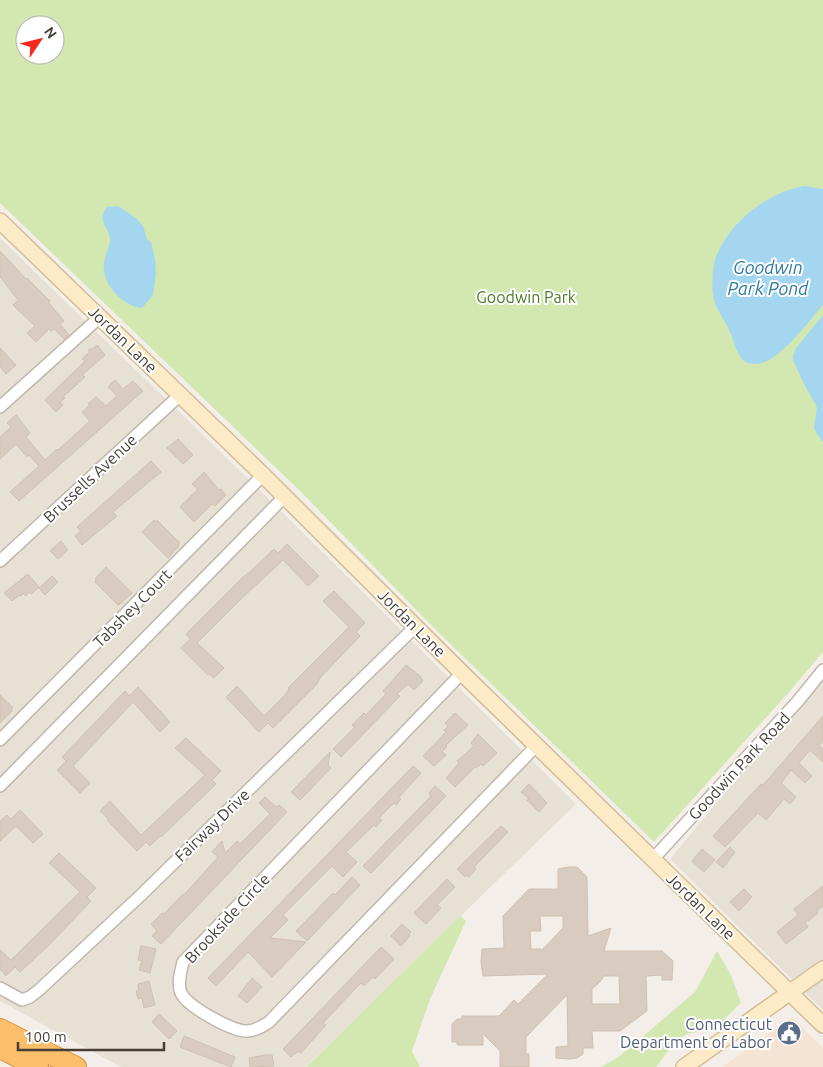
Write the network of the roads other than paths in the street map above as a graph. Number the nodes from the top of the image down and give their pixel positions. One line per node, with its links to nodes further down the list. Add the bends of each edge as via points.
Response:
1 (0, 221): 2 (main road, Jordan Lane)
2 (100, 317): 3 (main road, Jordan Lane); 4 (street)
3 (180, 395): 5 (main road, Jordan Lane); 7 (street, Brussells Avenue)
4 (0, 407)
5 (263, 475): 6 (main road, Jordan Lane); 11 (street, Tabshey Court)
6 (285, 496): 8 (main road, Jordan Lane); 13 (street)
7 (0, 561)
8 (415, 627): 10 (main road, Jordan Lane); 16 (street, Fairway Drive, via 140,896 39,990 22,1000)
9 (823, 670): 14 (street, Goodwin Park Road)
10 (462, 674): 12 (main road, Jordan Lane); 12 (street, Brookside Circle, via 183,962 179,979 181,993 194,1007 210,1018 246,1031 259,1029 270,1022)
11 (0, 740)
12 (536, 746): 14 (main road, Jordan Lane)
13 (0, 786)
14 (653, 859): 17 (main road, Jordan Lane)
15 (823, 969): 17 (main road)
16 (0, 988)
17 (790, 992): 18 (main road, Jordan Lane); 23 (main road)
18 (823, 1025)
19 (0, 1029): 22 (highway)
20 (0, 1048): 21 (highway)
21 (38, 1067)
22 (76, 1067)
23 (684, 1067)

